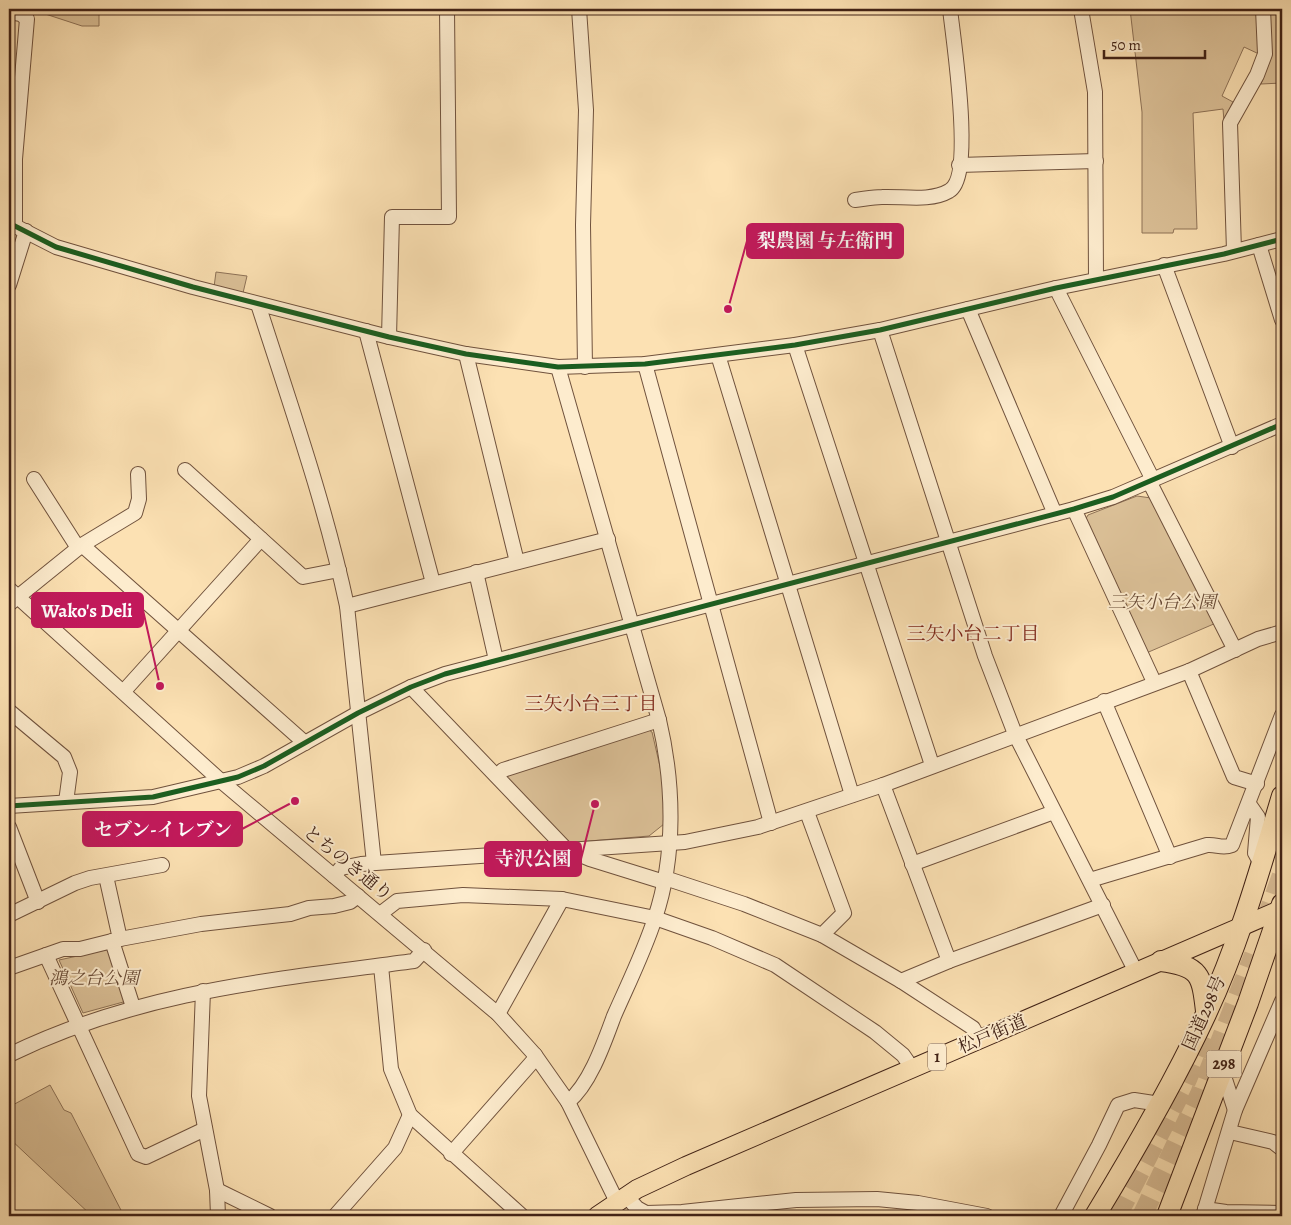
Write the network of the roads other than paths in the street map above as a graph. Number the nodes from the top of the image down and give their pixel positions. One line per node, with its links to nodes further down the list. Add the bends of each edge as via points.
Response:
1 (446, 9): 23 (street, via 449,217 392,217)
2 (579, 9): 29 (street, via 586,110 582,225)
3 (950, 9): 8 (street, via 960,103 962,152)
4 (1081, 9): 7 (street, via 1095,92)
5 (1263, 9): 13 (street, via 1265,54 1230,123)
6 (9, 12): 10 (street, via 21,14 26,19 16,150)
7 (1096, 161): 8 (street); 15 (street)
8 (959, 164): 9 (street, via 955,185 944,194)
9 (855, 200)
10 (17, 227): 16 (street); 18 (street, via 74,252)
11 (1282, 239): 12 (street)
12 (1258, 245): 13 (street); 20 (street)
13 (1234, 251): 14 (street)
14 (1164, 265): 15 (street); 31 (street)
15 (1096, 279): 17 (street)
16 (9, 285)
17 (1056, 288): 19 (street); 35 (street)
18 (258, 304): 22 (street); 44 (street, via 320,496)
19 (968, 309): 21 (street); 37 (street)
20 (1282, 320)
21 (880, 330): 24 (street); 40 (street)
22 (366, 331): 23 (street); 46 (street)
23 (389, 337): 25 (street)
24 (795, 345): 26 (street); 43 (street)
25 (466, 354): 28 (street); 42 (street)
26 (718, 355): 27 (street); 47 (street)
27 (645, 364): 29 (street); 49 (street)
28 (558, 367): 29 (street); 39 (street)
29 (586, 367)
30 (1282, 424): 31 (street)
31 (1232, 446): 35 (street)
32 (185, 470): 38 (street)
33 (138, 474): 41 (street, via 139,499 135,513)
34 (34, 479): 41 (street, via 54,514)
35 (1151, 481): 36 (street); 54 (street)
36 (1074, 509): 37 (street); 57 (street)
37 (1055, 514): 40 (street)
38 (261, 538): 44 (street, via 303,577); 52 (street)
39 (608, 538): 42 (street); 51 (street)
40 (948, 542): 43 (street); 65 (street, via 985,656)
41 (80, 546): 48 (street); 52 (street)
42 (517, 562): 45 (street)
43 (867, 563): 47 (street); 67 (street)
44 (339, 570): 50 (street)
45 (476, 572): 46 (street); 55 (street)
46 (433, 583): 50 (street)
47 (788, 586): 49 (street); 72 (street)
48 (12, 596): 59 (street, とちのき通り)
49 (711, 604): 51 (street); 79 (street)
50 (347, 606): 62 (street)
51 (632, 625): 55 (street); 64 (street)
52 (179, 631): 59 (street); 66 (street)
53 (1282, 632): 54 (street, via 1275,632)
54 (1235, 650): 56 (street)
55 (496, 660): 58 (street)
56 (1188, 671): 57 (street); 70 (street, via 1234,777)
57 (1154, 682): 60 (street)
58 (411, 687): 62 (street); 68 (street)
59 (124, 691): 69 (street, とちのき通り)
60 (1104, 701): 65 (street); 83 (street)
61 (9, 710): 74 (street, via 64,758 70,772)
62 (358, 713): 66 (street); 84 (street)
63 (1282, 715): 70 (street)
64 (659, 720): 68 (street, via 503,770); 81 (street, via 668,774)
65 (1015, 734): 67 (street); 78 (street)
66 (305, 743): 69 (street, via 264,766)
67 (932, 765): 71 (street)
68 (497, 776): 82 (street)
69 (222, 782): 74 (street, via 153,797); 89 (street, とちのき通り)
70 (1257, 784): 75 (street)
71 (883, 785): 72 (street); 85 (street)
72 (852, 795): 77 (street)
73 (1282, 796): 86 (highway, 国道298号 / 298)
74 (66, 802): 76 (street)
75 (1249, 804): 83 (street, via 1232,845 1220,848 1212,845); 86 (street, via 1258,817 1255,853)
76 (9, 806)
77 (807, 812): 79 (street); 101 (street, via 844,913)
78 (1054, 812): 85 (street); 91 (street)
79 (771, 824): 81 (street, via 685,842)
80 (9, 827): 94 (street)
81 (670, 842): 82 (street); 90 (street)
82 (566, 849): 84 (street); 90 (street)
83 (1170, 857): 91 (street)
84 (374, 863): 89 (street, via 341,868)
85 (912, 864): 105 (street)
86 (1261, 864): 100 (highway, 国道298号 / 298)
87 (162, 866): 88 (street)
88 (106, 876): 94 (street, via 75,883); 102 (street)
89 (334, 876): 92 (street, とちのき通り)
90 (664, 880): 99 (street); 101 (street, via 744,904)
91 (1090, 880): 95 (street)
92 (358, 896): 97 (street, とちのき通り); 102 (street, via 350,902 290,914 201,924)
93 (562, 899): 97 (street, via 463,895 421,898 397,901); 99 (street); 115 (street)
94 (38, 902): 98 (street)
95 (1103, 905): 105 (street); 109 (street)
96 (1281, 908): 100 (main road, 松戸街道 / 1); 121 (highway, 国道298号 / 298)
97 (380, 914): 103 (street, とちのき通り)
98 (9, 915)
99 (655, 918): 120 (street, via 775,965 875,1032 903,1055); 122 (street, via 599,1053 576,1095)
100 (1240, 927): 106 (main road, 松戸街道 / 1); 114 (highway, 国道298号 / 298)
101 (822, 935): 110 (street)
102 (116, 940): 104 (street, via 63,949); 113 (street)
103 (424, 950): 107 (street, via 414,961); 115 (street, とちのき通り)
104 (46, 956): 108 (street); 116 (street)
105 (949, 961): 110 (street)
106 (1161, 961): 109 (main road, 松戸街道 / 1); 114 (highway, via 1191,967 1198,973)
107 (381, 966): 111 (street); 125 (street, via 392,1069)
108 (9, 968)
109 (1136, 972): 117 (main road, 松戸街道 / 1)
110 (901, 981): 117 (street, via 973,1028)
111 (203, 991): 113 (street); 126 (street, via 199,1096)
112 (1282, 1001): 124 (street)
113 (133, 1007): 116 (street)
114 (1207, 1013): 123 (highway, 国道298号 / 298)
115 (498, 1014): 119 (street, とちのき通り)
116 (77, 1025): 118 (street); 126 (street, via 138,1154 146,1157)
117 (979, 1040): 120 (main road, 松戸街道 / 1)
118 (9, 1055)
119 (535, 1056): 122 (street, とちのき通り); 129 (street)
120 (912, 1068): 131 (main road, 松戸街道 / 1, via 686,1166)
121 (1222, 1070): 124 (street); 143 (highway, 国道298号 / 298)
122 (568, 1102): 131 (street, とちのき通り)
123 (1160, 1104): 141 (street, via 1134,1100 1118,1105); 142 (highway, 国道298号 / 298)
124 (1235, 1110): 127 (street)
125 (410, 1114): 129 (street); 137 (street, via 395,1148)
126 (205, 1129): 130 (street)
127 (1230, 1132): 128 (street, via 1273,1142); 132 (street)
128 (1282, 1149)
129 (451, 1154): 138 (street)
130 (217, 1190): 135 (street); 136 (street)
131 (622, 1199): 134 (street); 139 (main road, 松戸街道 / 1)
132 (1204, 1213): 133 (street)
133 (1282, 1213)
134 (648, 1214): 140 (street, via 796,1200 867,1199 918,1203)
135 (218, 1216)
136 (270, 1216)
137 (335, 1216)
138 (522, 1216)
139 (598, 1216)
140 (986, 1216)
141 (1060, 1216)
142 (1095, 1216)
143 (1166, 1216)

